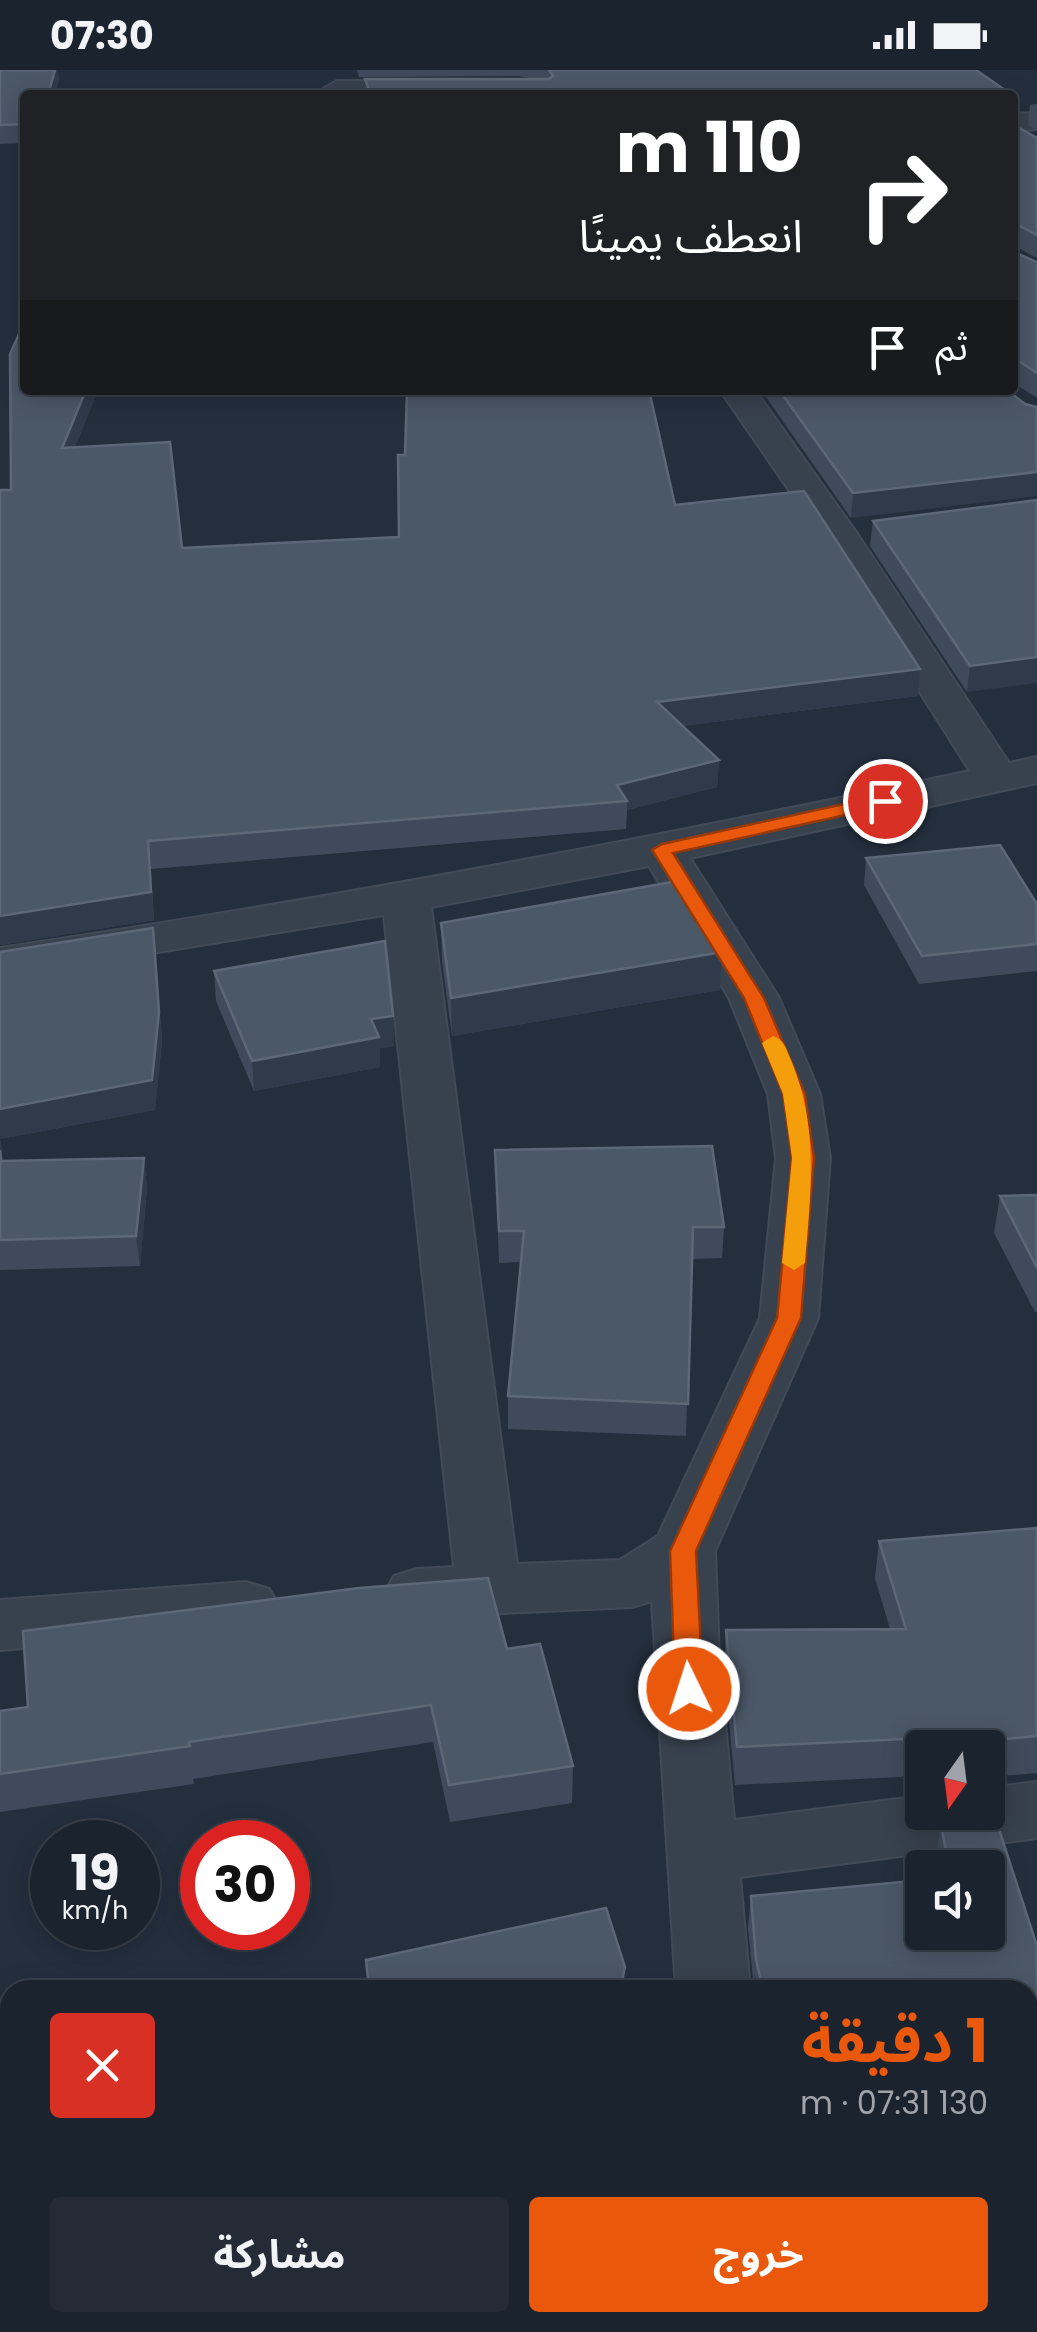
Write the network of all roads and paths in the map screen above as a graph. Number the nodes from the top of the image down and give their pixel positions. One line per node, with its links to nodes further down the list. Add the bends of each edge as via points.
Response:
1 (335, 85): 2 (street)
2 (531, 90)
3 (1018, 131): 4 (street)
4 (1037, 148)
5 (741, 395): 7 (street)
6 (878, 530): 7 (street)
7 (839, 535): 8 (street)
8 (1017, 773): 9 (street)
9 (662, 850): 10 (street); 12 (street, via 754,998 794,1094 803,1158 789,1318)
10 (406, 896): 11 (street); 13 (street)
11 (0, 963)
12 (683, 1551): 13 (street, via 632,1583); 18 (street)
13 (488, 1587): 14 (street)
14 (371, 1596)
15 (293, 1602): 16 (street)
16 (0, 1625)
17 (1037, 1810): 18 (street)
18 (701, 1854): 19 (street)
19 (712, 1980)

